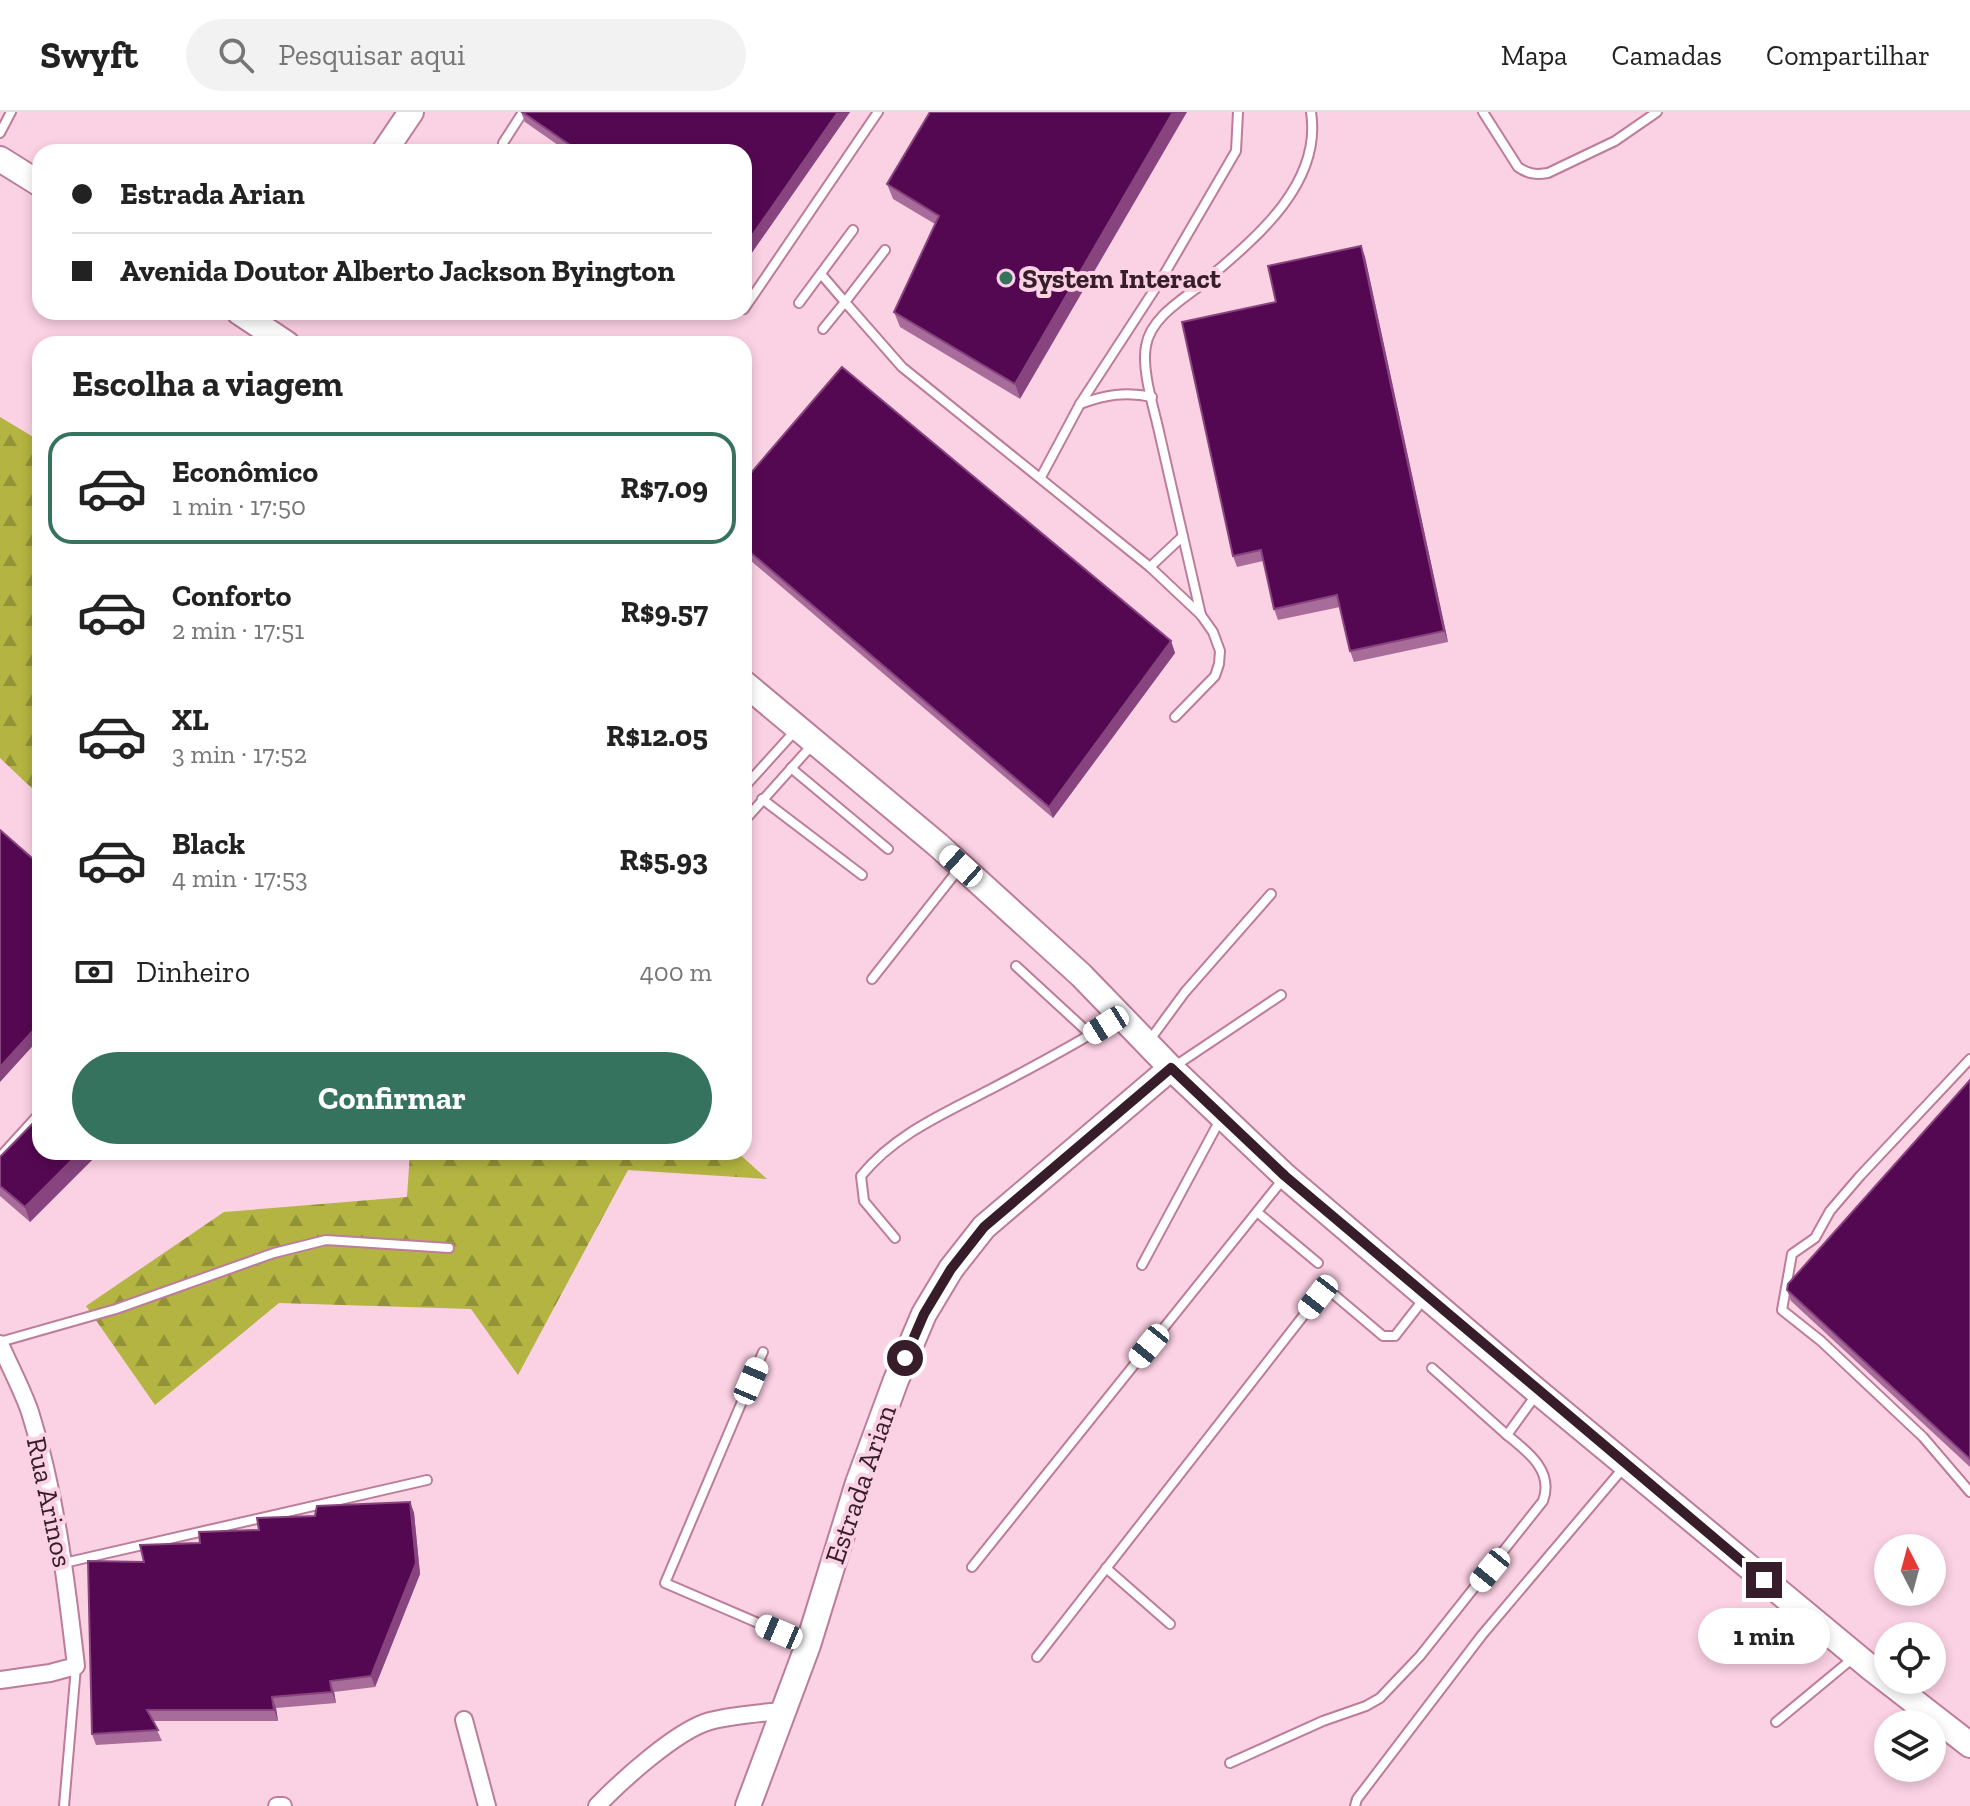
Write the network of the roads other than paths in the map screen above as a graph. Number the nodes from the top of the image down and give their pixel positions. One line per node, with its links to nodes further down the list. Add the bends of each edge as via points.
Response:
1 (11, 112): 9 (lane)
2 (411, 112): 10 (main road)
3 (523, 112): 11 (lane)
4 (878, 112): 19 (lane)
5 (1238, 112): 17 (lane, via 1236,151)
6 (1311, 112): 18 (lane, via 1308,164 1289,197 1247,245)
7 (1483, 112): 8 (lane, via 1518,167 1537,175 1615,141)
8 (1657, 112)
9 (0, 133)
10 (389, 144)
11 (503, 144)
12 (0, 159): 13 (main road)
13 (32, 179)
14 (853, 230): 16 (lane)
15 (885, 250): 20 (lane)
16 (821, 274): 20 (lane); 21 (lane)
17 (1162, 278): 18 (lane); 26 (lane)
18 (1197, 288): 25 (lane, via 1171,307 1146,343)
19 (752, 297)
20 (845, 302): 23 (lane); 27 (lane, via 902,367)
21 (799, 303)
22 (251, 320): 24 (main road)
23 (823, 329)
24 (275, 336)
25 (1152, 397): 26 (lane, via 1118,394); 28 (lane)
26 (1080, 404): 27 (lane)
27 (1041, 477): 29 (lane)
28 (1183, 536): 29 (lane); 30 (lane)
29 (1150, 567): 30 (lane)
30 (1201, 615): 32 (lane, via 1220,651 1219,664 1215,676)
31 (752, 689): 33 (main road)
32 (1175, 717)
33 (807, 734): 34 (lane); 35 (lane); 39 (main road)
34 (791, 768): 36 (lane); 38 (lane)
35 (752, 780)
36 (762, 799): 37 (lane); 40 (lane)
37 (752, 811)
38 (888, 849)
39 (961, 866): 43 (lane); 45 (main road)
40 (862, 875)
41 (1271, 894): 47 (lane)
42 (1016, 966): 46 (lane)
43 (872, 979)
44 (1281, 995): 49 (lane)
45 (1121, 1016): 46 (lane); 47 (main road)
46 (1091, 1035): 55 (lane, via 918,1128 877,1156 861,1176 864,1201)
47 (1147, 1044): 49 (main road)
48 (1970, 1059): 67 (lane, via 1860,1176 1815,1238 1792,1254 1782,1310 1923,1437)
49 (1171, 1068): 50 (main road); 72 (main road, Estrada Arian, via 984,1227 951,1269 924,1314 896,1380)
50 (1222, 1115): 53 (main road); 58 (lane)
51 (32, 1122): 52 (lane)
52 (0, 1157)
53 (1285, 1176): 54 (lane); 59 (main road)
54 (1257, 1212): 57 (lane); 69 (lane)
55 (895, 1238)
56 (449, 1248): 60 (lane, via 326,1240)
57 (1318, 1263)
58 (1142, 1265)
59 (1426, 1296): 63 (main road); 70 (lane, via 1389,1337 1331,1292 1318,1297)
60 (0, 1343): 68 (street, Rua Arinos, via 29,1409)
61 (763, 1352): 72 (lane, via 665,1583)
62 (1432, 1368): 64 (lane)
63 (1538, 1392): 64 (lane); 65 (main road)
64 (1507, 1435): 81 (lane, via 1540,1467 1547,1491 1420,1656 1366,1706)
65 (1626, 1465): 73 (main road); 88 (lane, via 1482,1635)
66 (427, 1480): 68 (lane)
67 (1970, 1492)
68 (64, 1563): 75 (street, Rua Arinos)
69 (972, 1567)
70 (1106, 1568): 71 (lane); 74 (lane)
71 (1170, 1624)
72 (808, 1645): 77 (main road, Estrada Arian)
73 (1856, 1656): 79 (lane); 80 (main road)
74 (1037, 1657)
75 (76, 1666): 76 (street); 82 (lane)
76 (0, 1680)
77 (783, 1711): 86 (street, via 708,1722 648,1760); 87 (main road, Estrada Arian)
78 (464, 1720): 85 (street)
79 (1776, 1722)
80 (1970, 1745)
81 (1230, 1763)
82 (64, 1806)
83 (277, 1806): 84 (street)
84 (283, 1806)
85 (487, 1806)
86 (597, 1806)
87 (748, 1806)
88 (1355, 1806)

